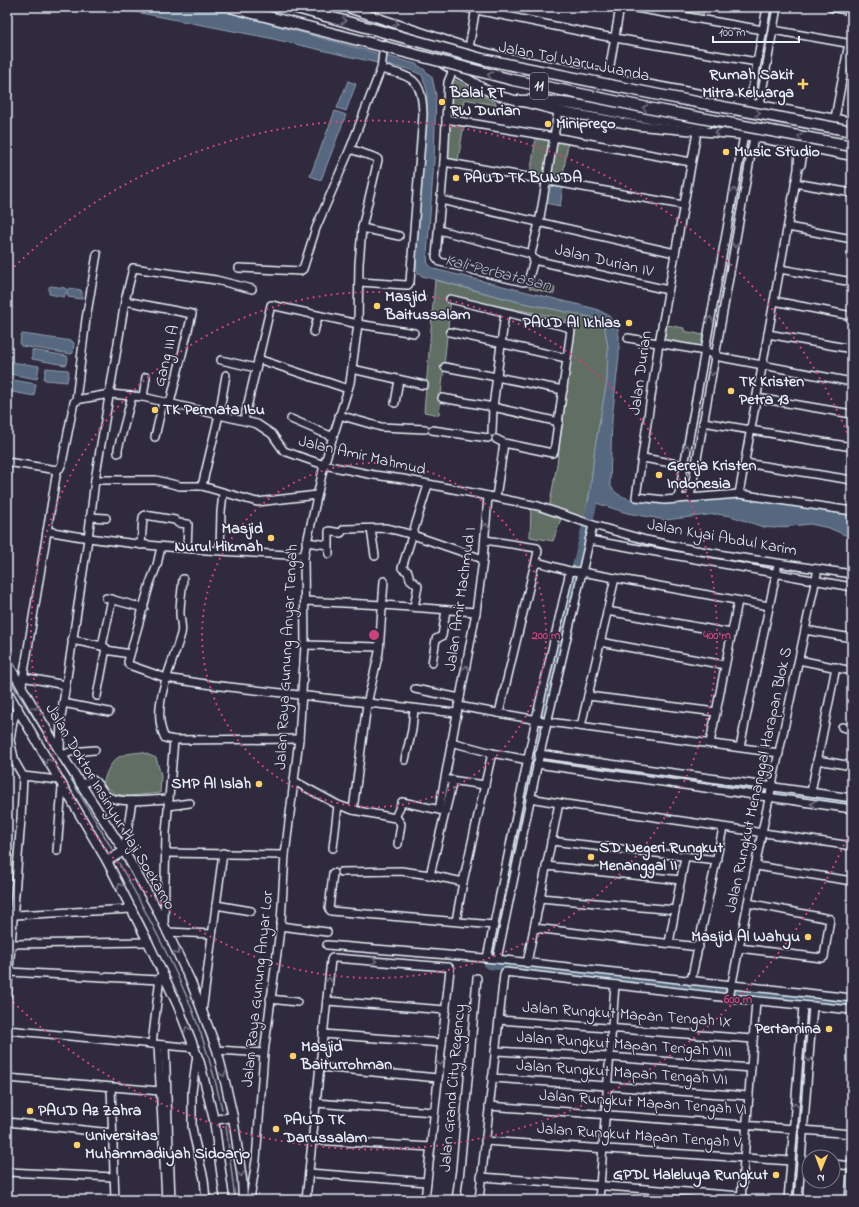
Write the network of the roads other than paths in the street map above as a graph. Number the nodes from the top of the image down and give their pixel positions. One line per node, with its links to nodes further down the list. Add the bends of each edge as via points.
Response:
1 (230, 7): 35 (highway, Jalan Tol Waru–Juanda / 11, one-way to 1, bridge, via 496,77)
2 (249, 7): 17 (main road)
3 (293, 7): 36 (highway, Jalan Tol Waru–Juanda / 11, one-way to 36, bridge, via 482,59)
4 (345, 7): 16 (main road, one-way to 16)
5 (462, 7): 11 (street)
6 (620, 7): 15 (street)
7 (630, 7): 13 (street)
8 (767, 7): 13 (street)
9 (777, 7): 14 (street)
10 (830, 7): 12 (street)
11 (476, 8): 15 (street); 19 (street)
12 (852, 11)
13 (763, 30): 20 (street)
14 (773, 30): 18 (street); 30 (street)
15 (614, 38): 20 (street); 25 (street)
16 (451, 42): 19 (main road); 21 (main road, via 449,54)
17 (384, 43): 21 (main road); 22 (street)
18 (850, 43): 24 (street)
19 (471, 48): 25 (main road); 27 (main road)
20 (757, 62): 29 (street)
21 (442, 64): 23 (main road)
22 (381, 68): 42 (street); 62 (street, via 413,80 420,89 422,99 423,115 410,282 408,285)
23 (453, 70): 27 (main road); 33 (street, via 448,80)
24 (843, 76): 26 (street); 32 (street)
25 (608, 77): 29 (main road)
26 (852, 77)
27 (466, 78): 28 (main road, via 489,92)
28 (518, 101): 31 (main road); 35 (highway, bridge, via 540,100 580,105)
29 (750, 102): 30 (main road)
30 (760, 104): 32 (main road)
31 (558, 111): 37 (main road, via 640,126); 38 (street)
32 (834, 118): 34 (main road)
33 (446, 119): 38 (street); 44 (street)
34 (852, 122)
35 (742, 130): 37 (main road, one-way to 37); 39 (main road); 41 (highway, Jalan Tol Waru–Juanda / 11, one-way to 35, bridge); 81 (street, one-way to 35)
36 (852, 131)
37 (697, 132): 45 (street, Jalan Durian)
38 (554, 137): 45 (street); 46 (street)
39 (754, 137): 40 (main road); 82 (street, one-way to 82)
40 (802, 146): 43 (main road); 47 (street, via 802,162)
41 (852, 146)
42 (350, 149): 53 (street, Jalan Raya Gunung Anyar Tengah, via 378,159); 60 (street, via 316,228 303,270)
43 (852, 156)
44 (444, 162): 46 (street); 49 (street)
45 (691, 162): 50 (street, Jalan Durian)
46 (546, 180): 50 (street); 51 (street)
47 (796, 183): 48 (street); 52 (street)
48 (852, 193)
49 (441, 200): 51 (street); 54 (street)
50 (683, 205): 58 (street, Jalan Durian)
51 (539, 222): 58 (street); 59 (street)
52 (788, 227): 56 (street); 61 (street)
53 (362, 228): 55 (street); 62 (street, Jalan Raya Gunung Anyar Tengah)
54 (439, 230): 59 (street, Jalan Durian IV); 59 (street, via 436,257 440,262 526,282 529,280)
55 (399, 236)
56 (852, 239)
57 (97, 254): 103 (street)
58 (675, 254): 65 (street, Jalan Durian)
59 (532, 257): 65 (street, Jalan Durian IV)
60 (239, 268)
61 (780, 269): 63 (street); 68 (street)
62 (359, 282): 72 (street, Jalan Raya Gunung Anyar Tengah)
63 (852, 282)
64 (252, 288): 67 (street, via 133,268)
65 (668, 290): 78 (street, Jalan Durian)
66 (450, 299): 69 (street)
67 (126, 301): 98 (street); 105 (street, Gang III A, via 192,314)
68 (774, 301): 71 (street); 76 (street)
69 (508, 313): 79 (street); 83 (street, via 570,329)
70 (318, 316): 72 (street); 73 (street); 84 (street, via 271,306)
71 (852, 316)
72 (358, 324): 75 (street); 89 (street, Jalan Raya Gunung Anyar Tengah)
73 (314, 332)
74 (450, 332): 79 (street)
75 (414, 333)
76 (768, 334): 80 (street); 86 (street)
77 (628, 338): 78 (street)
78 (659, 343): 81 (street); 121 (street, Jalan Durian)
79 (503, 344): 83 (street); 92 (street)
80 (852, 349)
81 (704, 351): 82 (street); 125 (street, one-way to 81)
82 (715, 355): 86 (street); 113 (street, one-way to 113)
83 (566, 358): 97 (street)
84 (258, 359): 88 (street); 96 (street)
85 (221, 360): 88 (street)
86 (763, 365): 94 (street); 102 (street)
87 (445, 367): 92 (street)
88 (256, 368): 111 (street)
89 (352, 369): 93 (street); 96 (street, Jalan Raya Gunung Anyar Tengah)
90 (226, 375): 108 (street)
91 (146, 377): 100 (street)
92 (499, 377): 97 (street); 106 (street)
93 (399, 380): 95 (street); 104 (street)
94 (852, 382)
95 (424, 385)
96 (348, 389): 109 (street, Jalan Raya Gunung Anyar Tengah)
97 (563, 390): 112 (street)
98 (110, 394): 99 (street, Jalan Amir Mahmud); 103 (street, Jalan Amir Mahmud); 128 (street)
99 (132, 396): 100 (street, Jalan Amir Mahmud); 120 (street)
100 (143, 398): 105 (street, Jalan Amir Mahmud)
101 (442, 398): 106 (street)
102 (757, 398): 107 (street); 114 (street)
103 (76, 400): 127 (street, via 62,463)
104 (395, 402)
105 (166, 403): 108 (street, Jalan Amir Mahmud); 116 (street, Gang III A)
106 (495, 408): 112 (street); 115 (street)
107 (852, 414)
108 (219, 415): 111 (street, Jalan Amir Mahmud); 131 (street)
109 (340, 415): 115 (street, via 381,427); 117 (street, Jalan Raya Gunung Anyar Tengah)
110 (291, 419): 117 (street)
111 (244, 420): 124 (street, Jalan Amir Mahmud, via 269,431 281,448 288,453)
112 (559, 422): 118 (street, via 552,453)
113 (703, 422): 114 (street); 126 (street)
114 (751, 429): 119 (street); 123 (street)
115 (493, 435): 118 (street)
116 (155, 436)
117 (333, 437): 124 (street, Jalan Raya Gunung Anyar Tengah)
118 (506, 443): 135 (street, Jalan Amir Machmud I)
119 (852, 447)
120 (118, 453)
121 (643, 458): 125 (street); 137 (street, Jalan Durian, via 636,497)
122 (7, 462): 127 (street)
123 (745, 463): 129 (street); 133 (street)
124 (324, 465): 130 (street, Jalan Amir Mahmud); 134 (street, Jalan Raya Gunung Anyar Tengah)
125 (684, 465): 126 (street); 137 (street)
126 (695, 467): 136 (street)
127 (56, 474): 143 (street)
128 (95, 480): 131 (street, via 156,480 180,486); 139 (street)
129 (852, 480)
130 (428, 485): 135 (street, Jalan Amir Mahmud); 144 (street)
131 (202, 486): 132 (street)
132 (223, 493): 134 (street, via 257,502); 153 (street)
133 (739, 494): 136 (street); 138 (street)
134 (316, 497): 148 (street, Jalan Raya Gunung Anyar Tengah)
135 (495, 497): 141 (street, Jalan Amir Mahmud, via 538,506); 145 (street, Jalan Amir Machmud I, one-way to 135)
136 (690, 498): 137 (street)
137 (678, 499)
138 (852, 511)
139 (90, 517): 140 (street); 147 (street)
140 (106, 518)
141 (588, 524): 146 (street); 158 (street, Jalan Kyai Abdul Karim, via 684,548)
142 (371, 529): 144 (street, via 385,528); 150 (street, via 344,528 341,533 329,531); 156 (street)
143 (47, 531): 147 (street); 194 (street)
144 (413, 534): 157 (street); 173 (street, via 402,568 418,586)
145 (485, 540): 157 (street, Jalan Amir Machmud I); 159 (street, via 537,548)
146 (589, 540): 161 (street); 162 (street)
147 (88, 541): 149 (street); 181 (street)
148 (306, 542): 150 (street); 155 (street, Jalan Raya Gunung Anyar Tengah)
149 (141, 545): 151 (street); 152 (street, via 145,515 188,524)
150 (328, 545): 154 (street)
151 (161, 547): 152 (street); 174 (street)
152 (187, 548): 153 (street)
153 (220, 550): 155 (street)
154 (329, 554)
155 (304, 556): 170 (street, Jalan Raya Gunung Anyar Tengah)
156 (375, 556)
157 (483, 559): 177 (street, Jalan Amir Machmud I)
158 (779, 563): 160 (street, Jalan Kyai Abdul Karim); 162 (street)
159 (535, 566): 161 (street, via 541,563); 209 (street)
160 (818, 569): 163 (street, Jalan Kyai Abdul Karim); 167 (street, Jalan Rungkut Menanggal Harapan Blok S)
161 (575, 571): 164 (street); 210 (street); 210 (street)
162 (776, 572): 167 (street); 172 (street)
163 (852, 574)
164 (615, 578): 169 (street); 176 (street)
165 (183, 579): 193 (street, via 180,612 182,633)
166 (384, 581): 171 (street)
167 (815, 581): 168 (street); 178 (street, Jalan Rungkut Menanggal Harapan Blok S)
168 (852, 587)
169 (738, 600): 172 (street); 179 (street)
170 (305, 601): 171 (street); 183 (street, Jalan Raya Gunung Anyar Tengah)
171 (383, 605): 173 (street); 184 (street)
172 (769, 606): 218 (street)
173 (414, 607): 175 (street)
174 (144, 608): 185 (street, via 109,598); 186 (street)
175 (446, 610): 177 (street); 189 (street, via 442,636 436,639)
176 (607, 611): 179 (street); 182 (street)
177 (476, 612): 201 (street, Jalan Amir Machmud I, one-way to 177)
178 (805, 630): 180 (street); 187 (street, Jalan Rungkut Menanggal Harapan Blok S)
179 (731, 633): 190 (street)
180 (852, 638)
181 (72, 640): 185 (street); 195 (street)
182 (600, 642): 190 (street); 200 (street)
183 (305, 645): 184 (street); 199 (street, Jalan Raya Gunung Anyar Tengah)
184 (379, 647): 203 (street)
185 (104, 648): 186 (street); 198 (street)
186 (130, 654): 193 (street, via 128,664)
187 (799, 660): 191 (street); 221 (street, Jalan Rungkut Menanggal Harapan Blok S)
188 (7, 662): 194 (main road, Jalan Doktor Insinyur Haji Soekarno)
189 (432, 663)
190 (725, 665): 208 (street)
191 (836, 668): 192 (street); 226 (street)
192 (852, 671)
193 (166, 678): 199 (street); 215 (street, via 160,710 161,730 165,738)
194 (22, 681): 195 (street); 222 (main road, Jalan Doktor Insinyur Haji Soekarno, one-way to 222)
195 (66, 685): 202 (street)
196 (414, 689): 201 (street)
197 (7, 691): 204 (main road, Jalan Doktor Insinyur Haji Soekarno)
198 (97, 696)
199 (302, 696): 203 (street); 214 (street, Jalan Raya Gunung Anyar Tengah)
200 (588, 696): 208 (street); 211 (street)
201 (460, 698): 206 (street, Jalan Amir Machmud I)
202 (63, 703): 207 (street); 222 (street)
203 (367, 704): 205 (street); 245 (street)
204 (18, 707): 228 (street, via 10,740 15,762); 232 (main road, Jalan Doktor Insinyur Haji Soekarno, one-way to 204)
205 (414, 709): 206 (street); 224 (street)
206 (457, 710): 209 (street); 216 (street, Jalan Amir Machmud I)
207 (109, 712)
208 (716, 712): 217 (street)
209 (499, 713): 210 (street)
210 (542, 721): 211 (street); 223 (street); 225 (street)
211 (581, 726): 217 (street)
212 (842, 727): 213 (street)
213 (852, 729)
214 (299, 739): 215 (street); 230 (street, Jalan Raya Gunung Anyar Tengah)
215 (174, 740): 241 (street)
216 (451, 742): 220 (street); 229 (street, Jalan Amir Machmud I)
217 (710, 743): 218 (street)
218 (740, 747): 221 (street)
219 (95, 750): 222 (street)
220 (492, 752): 225 (street); 234 (street)
221 (779, 753): 235 (street, Jalan Rungkut Menanggal Harapan Blok S)
222 (62, 754): 233 (main road, Jalan Doktor Insinyur Haji Soekarno)
223 (538, 759): 235 (street); 235 (street); 237 (street)
224 (405, 760)
225 (528, 760): 278 (street)
226 (817, 760): 227 (street); 236 (street)
227 (852, 766)
228 (23, 776): 232 (street); 276 (street)
229 (445, 779): 231 (street); 246 (street, Jalan Amir Machmud I)
230 (294, 780): 243 (street); 258 (street, Jalan Raya Gunung Anyar Lor)
231 (453, 780): 234 (street); 246 (street)
232 (60, 783): 254 (street); 261 (main road, Jalan Doktor Insinyur Haji Soekarno)
233 (81, 784): 239 (street, via 93,780 109,797); 255 (main road, Jalan Doktor Insinyur Haji Soekarno)
234 (485, 785): 267 (street)
235 (771, 792): 236 (street); 244 (street, one-way to 235); 249 (street, Jalan Rungkut Menanggal Harapan Blok S)
236 (811, 792): 238 (street)
237 (530, 798): 242 (street); 290 (street)
238 (852, 798)
239 (132, 801): 241 (street); 255 (street)
240 (190, 802): 241 (street)
241 (168, 803): 256 (street)
242 (558, 803): 248 (street); 250 (street)
243 (338, 805): 245 (street); 253 (street)
244 (852, 809)
245 (353, 810): 247 (street)
246 (442, 810): 247 (street, via 401,802); 264 (street)
247 (396, 817): 251 (street, via 401,824)
248 (723, 828): 249 (street); 260 (street)
249 (762, 832): 252 (street); 263 (street, Jalan Rungkut Menanggal Harapan Blok S)
250 (551, 841): 259 (street); 262 (street)
251 (398, 844)
252 (852, 846)
253 (333, 848)
254 (57, 851)
255 (124, 851): 261 (main road); 272 (main road, Jalan Doktor Insinyur Haji Soekarno)
256 (167, 853): 257 (street); 271 (street)
257 (223, 853): 258 (street); 270 (street)
258 (285, 854): 279 (street, Jalan Raya Gunung Anyar Lor)
259 (686, 857): 260 (street); 265 (street)
260 (717, 860): 288 (street)
261 (107, 861): 273 (main road, Jalan Doktor Insinyur Haji Soekarno, one-way to 261)
262 (546, 866): 265 (street); 268 (street)
263 (756, 866): 266 (street); 269 (street, Jalan Rungkut Menanggal Harapan Blok S)
264 (430, 875): 267 (street); 277 (street, via 390,871 337,872 329,909)
265 (681, 880): 274 (street)
266 (852, 881)
267 (462, 882): 277 (street)
268 (540, 898): 274 (street); 280 (street)
269 (748, 903): 289 (street, Jalan Rungkut Menanggal Harapan Blok S); 289 (street, via 830,919 824,957)
270 (216, 905): 275 (street); 283 (street)
271 (165, 907): 272 (street); 281 (street)
272 (156, 908): 281 (main road, Jalan Doktor Insinyur Haji Soekarno)
273 (132, 909): 276 (street); 284 (main road, Jalan Doktor Insinyur Haji Soekarno)
274 (675, 910): 286 (street)
275 (251, 911)
276 (14, 915): 285 (street)
277 (456, 921): 278 (street)
278 (494, 925): 290 (street)
279 (280, 926): 282 (street); 301 (street, Jalan Raya Gunung Anyar Lor)
280 (534, 928): 286 (street); 291 (street)
281 (166, 929): 283 (street); 309 (main road, Jalan Doktor Insinyur Haji Soekarno, one-way to 309)
282 (327, 932)
283 (212, 934): 309 (street)
284 (148, 942): 285 (street); 293 (main road, Jalan Doktor Insinyur Haji Soekarno)
285 (12, 944): 292 (street)
286 (668, 944): 288 (street)
287 (327, 945): 290 (street)
288 (699, 947): 295 (street)
289 (739, 948): 297 (street, Jalan Rungkut Menanggal Harapan Blok S)
290 (492, 959): 291 (street)
291 (527, 963): 295 (street)
292 (9, 972): 293 (street); 298 (street)
293 (160, 976): 316 (street); 318 (main road, Jalan Doktor Insinyur Haji Soekarno, one-way to 293, via 178,1006)
294 (477, 978): 370 (street, Jalan Grand City Regency)
295 (691, 982): 297 (street)
296 (615, 985): 299 (street); 310 (street, via 508,971 504,974); 311 (street)
297 (731, 986): 299 (street, Jalan Rungkut Menanggal Harapan Blok S); 300 (street)
298 (7, 990)
299 (729, 997): 303 (street)
300 (852, 998)
301 (270, 999): 304 (street); 320 (street, Jalan Raya Gunung Anyar Lor)
302 (327, 1001): 307 (street); 307 (street, one-way to 307, via 332,958 446,966 450,969); 313 (street)
303 (756, 1001): 305 (street); 314 (street)
304 (297, 1002)
305 (803, 1006): 306 (street); 339 (street, one-way to 305)
306 (813, 1006): 308 (street); 340 (street, one-way to 340)
307 (446, 1010): 315 (street)
308 (852, 1010)
309 (202, 1012): 317 (main road, Jalan Doktor Insinyur Haji Soekarno)
310 (499, 1020): 311 (street, Jalan Rungkut Mapan Tengah IX); 319 (street)
311 (612, 1028): 314 (street, Jalan Rungkut Mapan Tengah IX); 321 (street)
312 (7, 1030): 316 (street)
313 (323, 1034): 315 (street); 322 (street)
314 (753, 1039): 323 (street)
315 (442, 1043): 325 (street, one-way to 325)
316 (158, 1045): 318 (street); 329 (street); 363 (street)
317 (217, 1050): 320 (street); 335 (main road, Jalan Doktor Insinyur Haji Soekarno, one-way to 335)
318 (196, 1051): 336 (main road, Jalan Doktor Insinyur Haji Soekarno); 364 (street, via 192,1127)
319 (495, 1051): 321 (street, Jalan Rungkut Mapan Tengah VIII); 326 (street)
320 (264, 1053): 367 (street, Jalan Raya Gunung Anyar Lor, via 256,1160)
321 (610, 1057): 323 (street, Jalan Rungkut Mapan Tengah VIII); 327 (street)
322 (320, 1068): 325 (street); 331 (street)
323 (751, 1068): 330 (street)
324 (7, 1078): 328 (street)
325 (438, 1078): 333 (street)
326 (492, 1078): 327 (street, Jalan Rungkut Mapan Tengah VII); 332 (street)
327 (607, 1085): 330 (street, Jalan Rungkut Mapan Tengah VII); 334 (street)
328 (110, 1087): 329 (street); 341 (street)
329 (160, 1091): 362 (street)
330 (749, 1096): 338 (street)
331 (316, 1103): 333 (street); 343 (street)
332 (489, 1106): 334 (street, Jalan Rungkut Mapan Tengah VI); 344 (street)
333 (434, 1112): 345 (street)
334 (605, 1114): 338 (street, Jalan Rungkut Mapan Tengah VI); 346 (street)
335 (233, 1117): 336 (main road); 366 (main road, Jalan Doktor Insinyur Haji Soekarno, one-way to 366)
336 (214, 1120): 365 (main road, Jalan Doktor Insinyur Haji Soekarno)
337 (7, 1122): 341 (street)
338 (747, 1124): 339 (street, Jalan Rungkut Mapan Tengah VI); 348 (street)
339 (794, 1128): 350 (street)
340 (803, 1130): 342 (street); 347 (street)
341 (112, 1133): 356 (street)
342 (852, 1134)
343 (312, 1140): 345 (street); 355 (street)
344 (485, 1141): 346 (street, Jalan Rungkut Mapan Tengah V); 357 (street)
345 (430, 1147): 358 (street)
346 (603, 1148): 348 (street, Jalan Rungkut Mapan Tengah V); 359 (street)
347 (802, 1149)
348 (745, 1157): 350 (street, Jalan Rungkut Mapan Tengah V); 360 (street)
349 (852, 1160): 353 (street)
350 (791, 1161): 373 (street)
351 (801, 1162): 374 (street)
352 (841, 1165): 353 (street)
353 (852, 1166): 375 (street)
354 (7, 1172): 356 (street)
355 (309, 1173): 358 (street); 368 (street)
356 (114, 1176): 361 (street)
357 (482, 1177): 359 (street); 371 (street)
358 (427, 1182): 369 (street)
359 (600, 1185): 360 (street); 372 (street)
360 (742, 1198)
361 (115, 1200)
362 (166, 1200)
363 (171, 1200)
364 (206, 1200)
365 (225, 1200)
366 (243, 1200)
367 (250, 1200)
368 (306, 1200)
369 (425, 1200)
370 (456, 1200)
371 (479, 1200)
372 (599, 1200)
373 (788, 1200)
374 (798, 1200)
375 (849, 1200)

